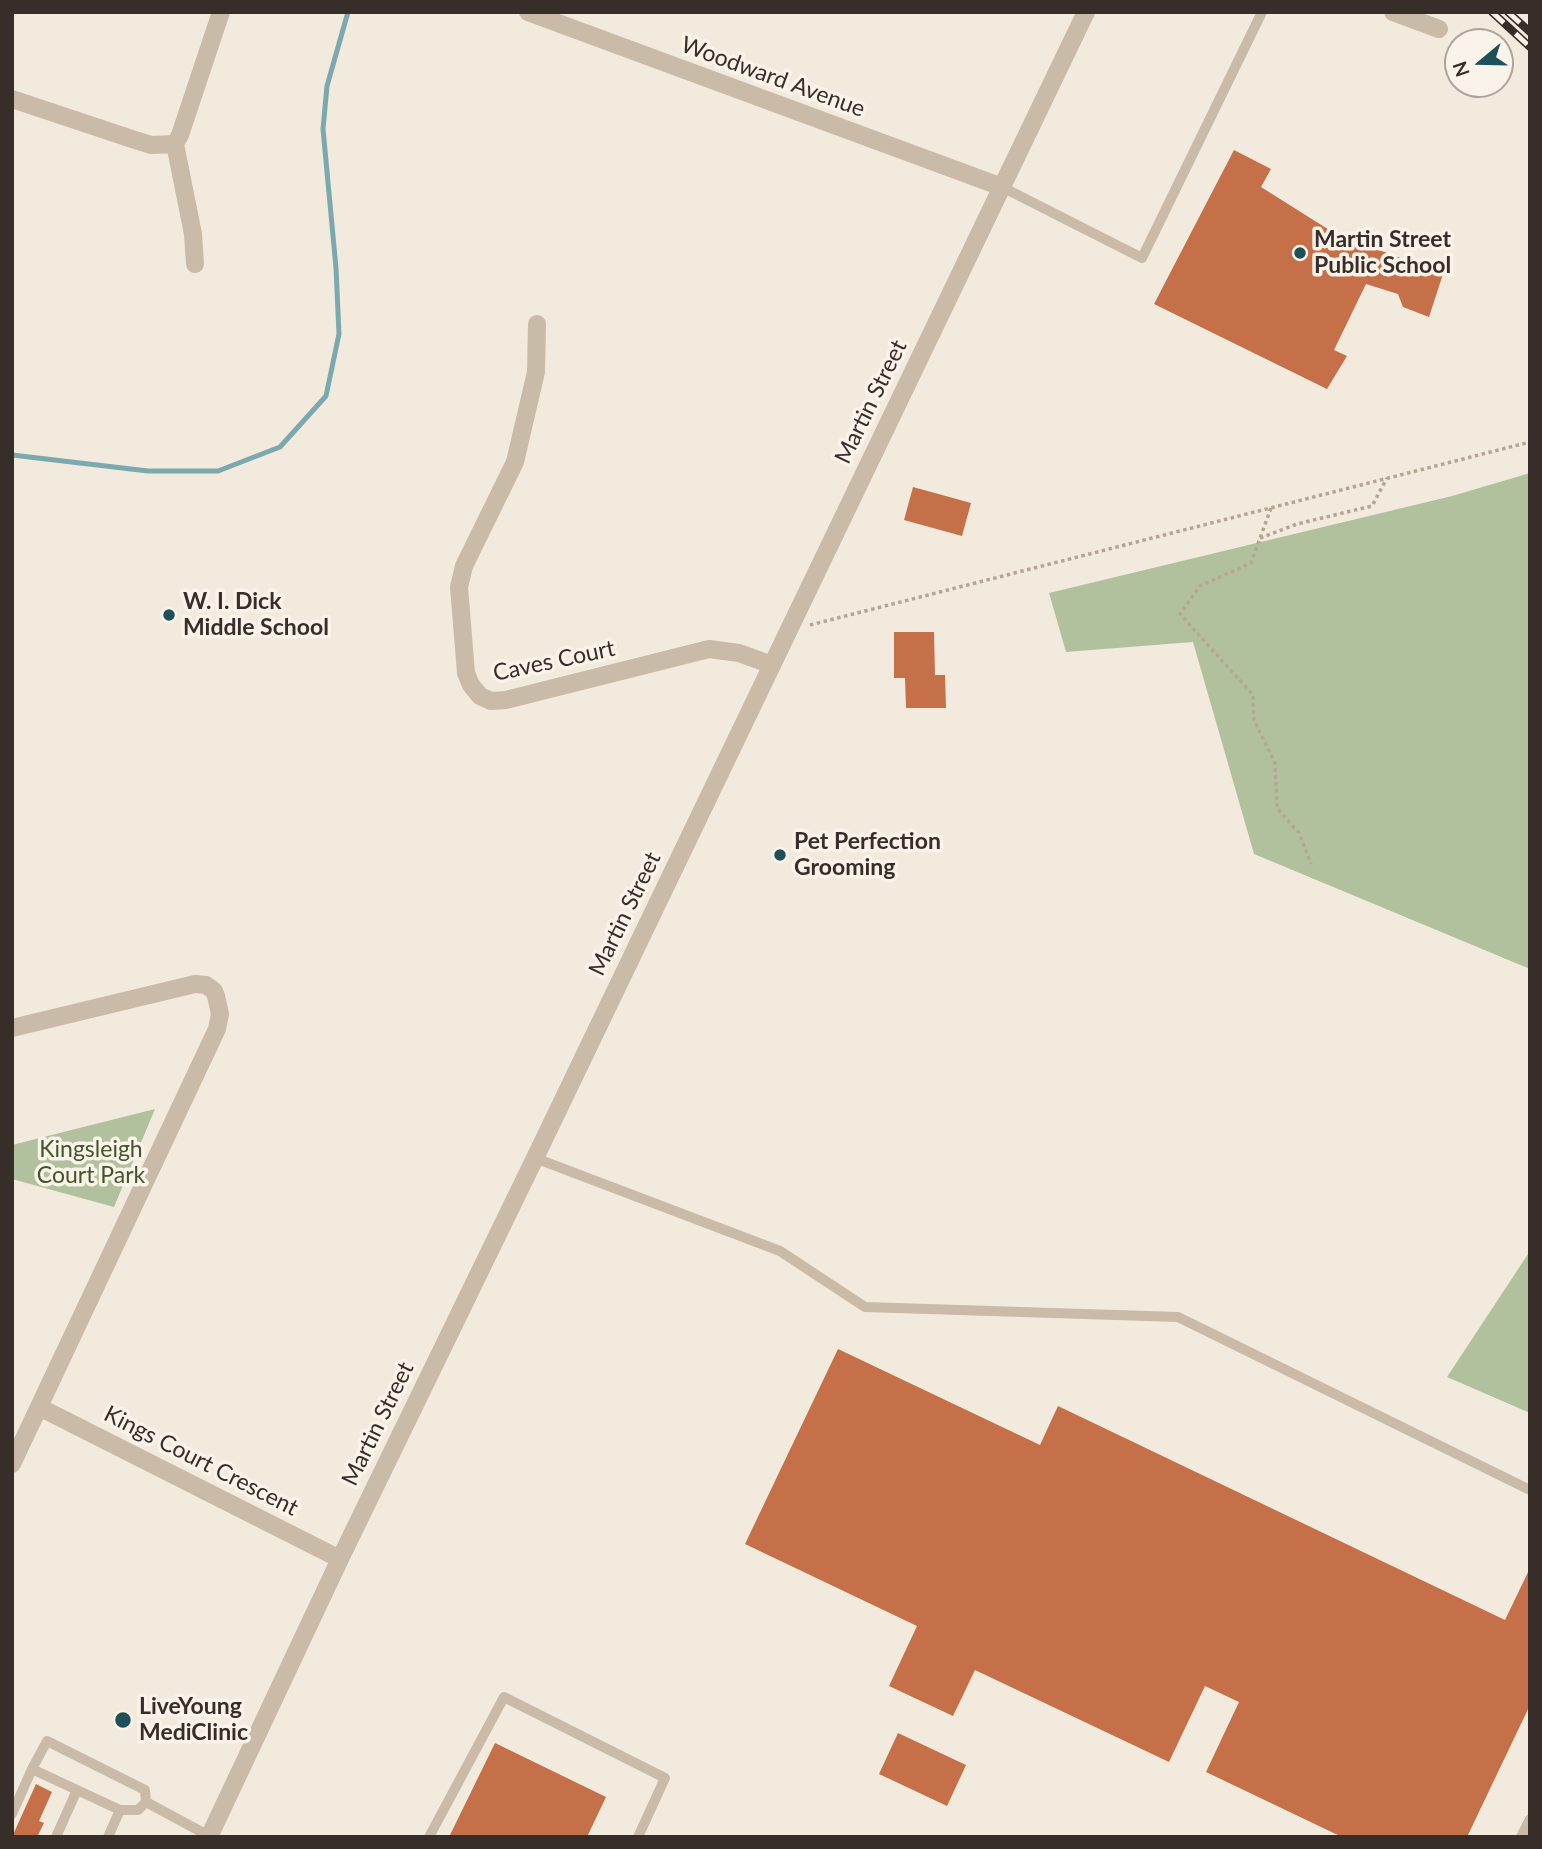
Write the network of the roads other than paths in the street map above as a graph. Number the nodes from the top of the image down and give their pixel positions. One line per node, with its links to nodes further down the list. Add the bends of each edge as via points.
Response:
1 (221, 12): 8 (street)
2 (528, 12): 9 (street, Woodward Avenue)
3 (1086, 12): 9 (street, Martin Street)
4 (1262, 12): 9 (lane, via 1142,258)
5 (1393, 12): 6 (street)
6 (1439, 29)
7 (12, 99): 8 (street, via 151,145)
8 (175, 144): 10 (street)
9 (1002, 187): 12 (street, Martin Street)
10 (195, 264)
11 (537, 324): 12 (street, Caves Court, via 536,372 514,462 458,587 471,685 491,701 506,700 709,649)
12 (772, 664): 14 (street, Martin Street)
13 (12, 1028): 15 (street, via 195,984 214,991 220,1014 217,1029)
14 (535, 1158): 17 (lane, via 779,1251 865,1307 1178,1317); 18 (street, Martin Street)
15 (39, 1407): 16 (street); 18 (street, Kings Court Crescent)
16 (12, 1464)
17 (1530, 1490)
18 (340, 1559): 27 (street, Martin Street)
19 (32, 1769): 20 (lane); 21 (lane, via 47,1741 145,1790); 23 (lane)
20 (77, 1790): 22 (lane); 25 (lane)
21 (146, 1802): 22 (lane, via 138,1810); 27 (lane)
22 (120, 1810): 26 (lane)
23 (12, 1814)
24 (1530, 1819): 30 (lane)
25 (56, 1837)
26 (107, 1837)
27 (210, 1837)
28 (429, 1837): 29 (lane, via 504,1697 665,1778)
29 (638, 1837)
30 (1521, 1837)

